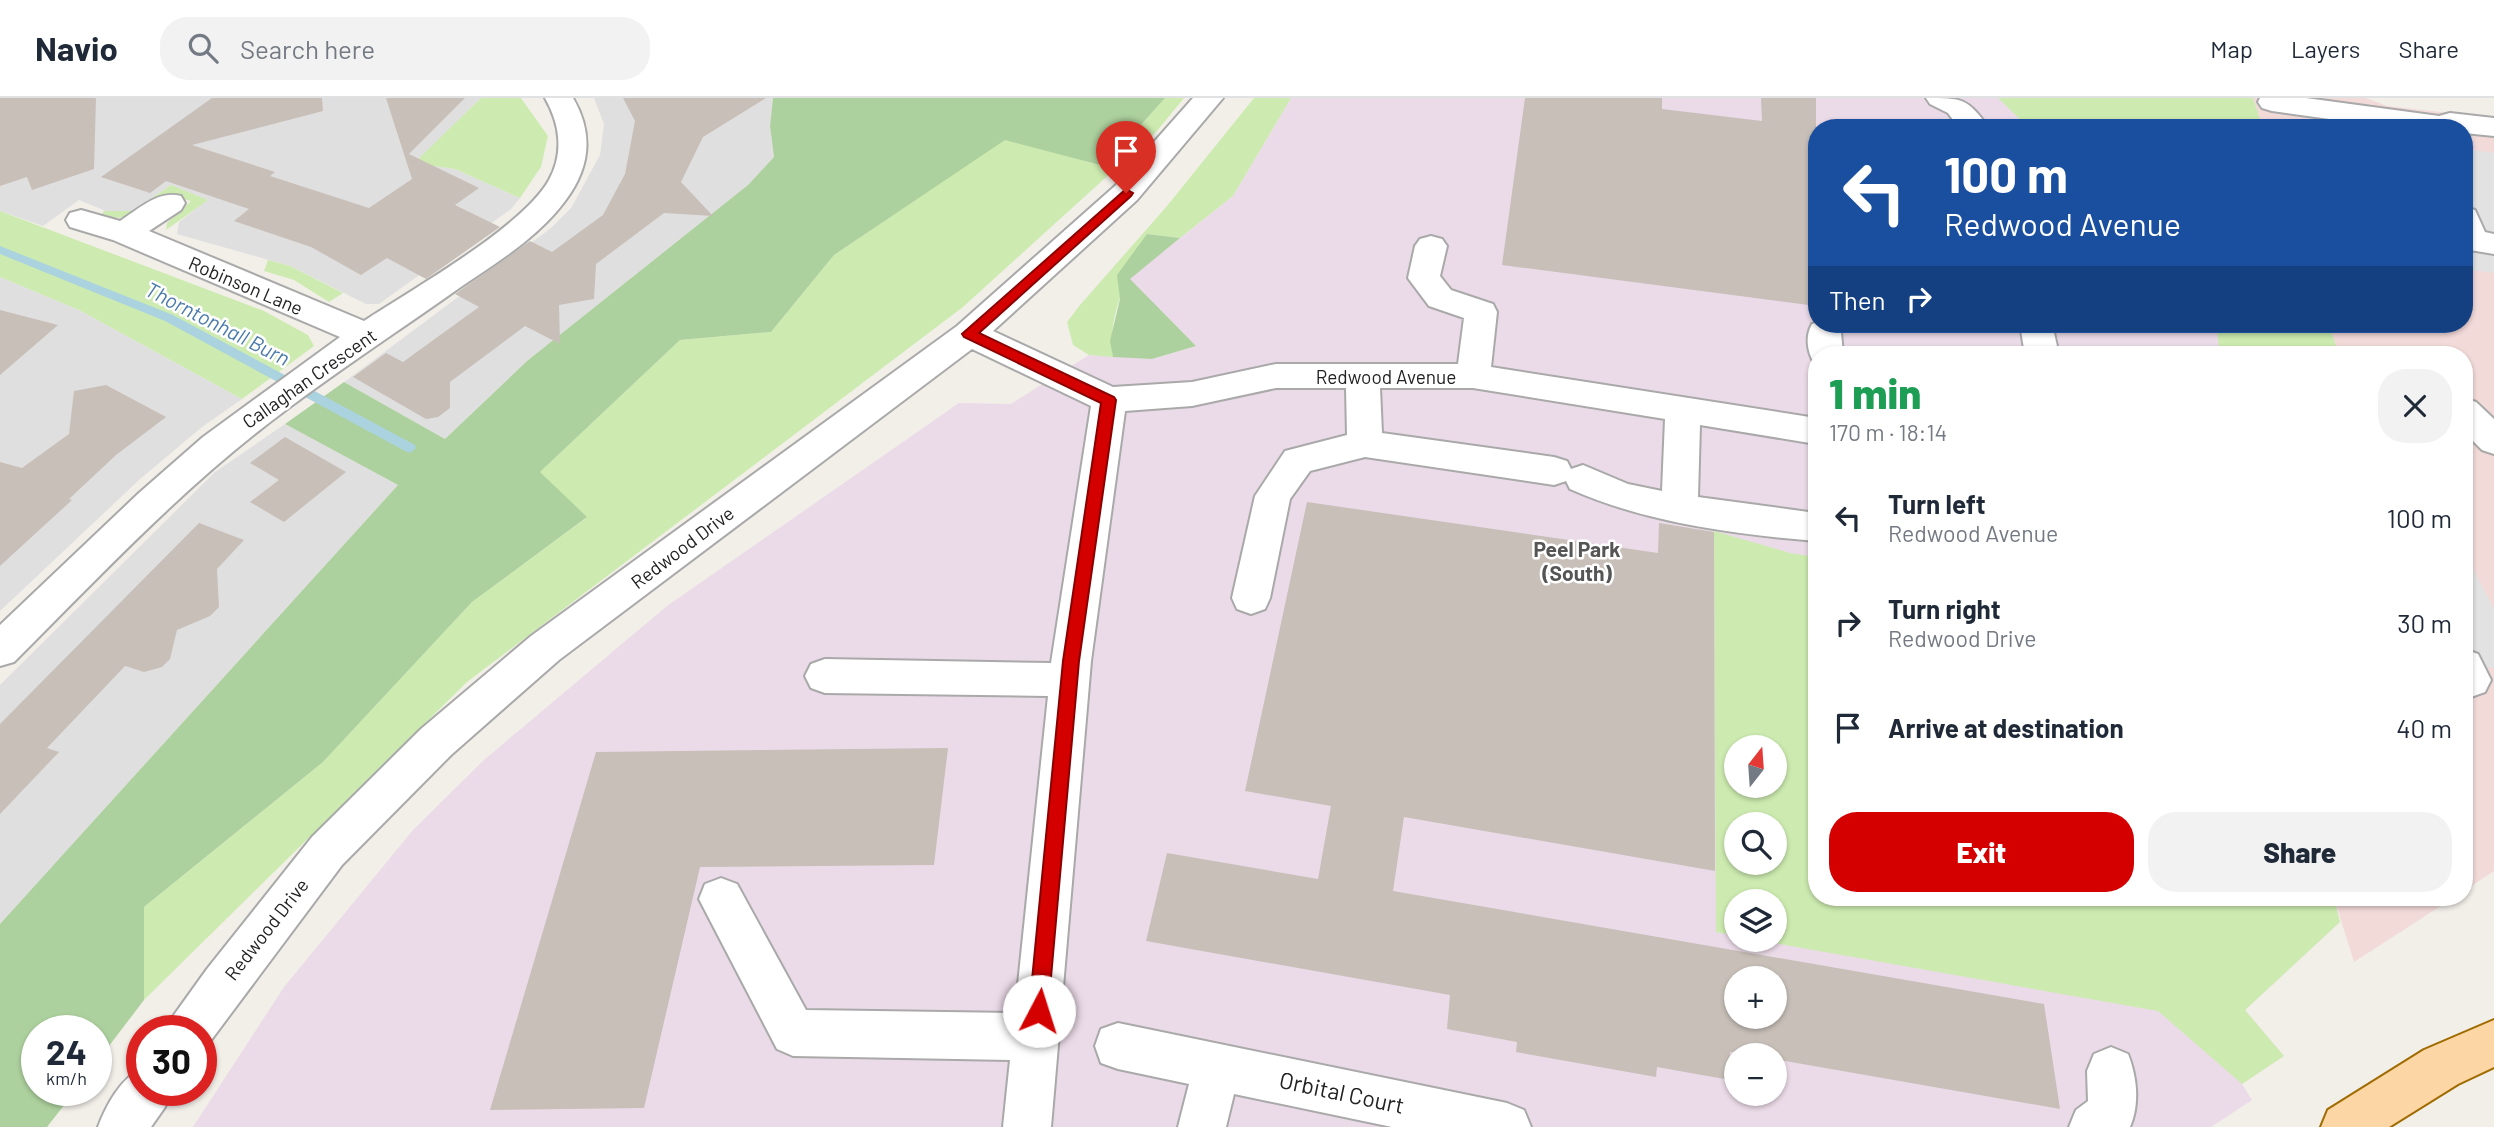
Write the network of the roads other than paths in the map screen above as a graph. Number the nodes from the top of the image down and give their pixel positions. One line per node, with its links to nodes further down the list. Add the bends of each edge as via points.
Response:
1 (559, 98): 16 (street, Callaghan Crescent, via 573,126 574,151 556,193 497,246)
2 (1209, 98): 15 (street, Redwood Drive, via 1126,193)
3 (1940, 98): 5 (street, via 1958,107)
4 (2272, 102): 6 (street)
5 (1968, 119)
6 (2390, 119)
7 (2473, 125): 8 (street)
8 (2494, 127)
9 (170, 203): 11 (street)
10 (81, 220): 11 (street, Robinson Lane)
11 (124, 233): 16 (street, Robinson Lane)
12 (2473, 241): 13 (street)
13 (2494, 244)
14 (1431, 246): 18 (street, via 1424,278 1440,298 1481,312)
15 (969, 334): 19 (street, Redwood Avenue); 32 (street, Redwood Drive, via 545,648 436,742 327,851)
16 (368, 336): 28 (street, Callaghan Crescent, via 254,416 166,488)
17 (1363, 376): 18 (street, Redwood Avenue); 19 (street, Redwood Avenue, via 1276,376 1192,394); 23 (street)
18 (1473, 376): 20 (street, Redwood Avenue)
19 (1109, 400): 30 (street)
20 (1683, 410): 22 (street, Redwood Avenue); 25 (street)
21 (2473, 427): 24 (street)
22 (1808, 430)
23 (1365, 444): 25 (street, via 1569,475 1621,496); 27 (street, via 1298,461 1273,496)
24 (2486, 451)
25 (1679, 509): 26 (street)
26 (1808, 526)
27 (1251, 598)
28 (0, 650)
29 (825, 676): 30 (street)
30 (1070, 680): 33 (street)
31 (721, 900): 33 (street, via 793,1033)
32 (201, 1015)
33 (1036, 1037): 40 (street)
34 (2494, 1043): 44 (main road, via 2441,1067)
35 (1118, 1046): 36 (street, Orbital Court)
36 (1217, 1066): 41 (street); 42 (street, Orbital Court)
37 (2111, 1071): 43 (street, via 2112,1112)
38 (137, 1106): 39 (street)
39 (122, 1127)
40 (1027, 1127)
41 (1202, 1127)
42 (1507, 1127)
43 (2093, 1127)
44 (2345, 1127)

